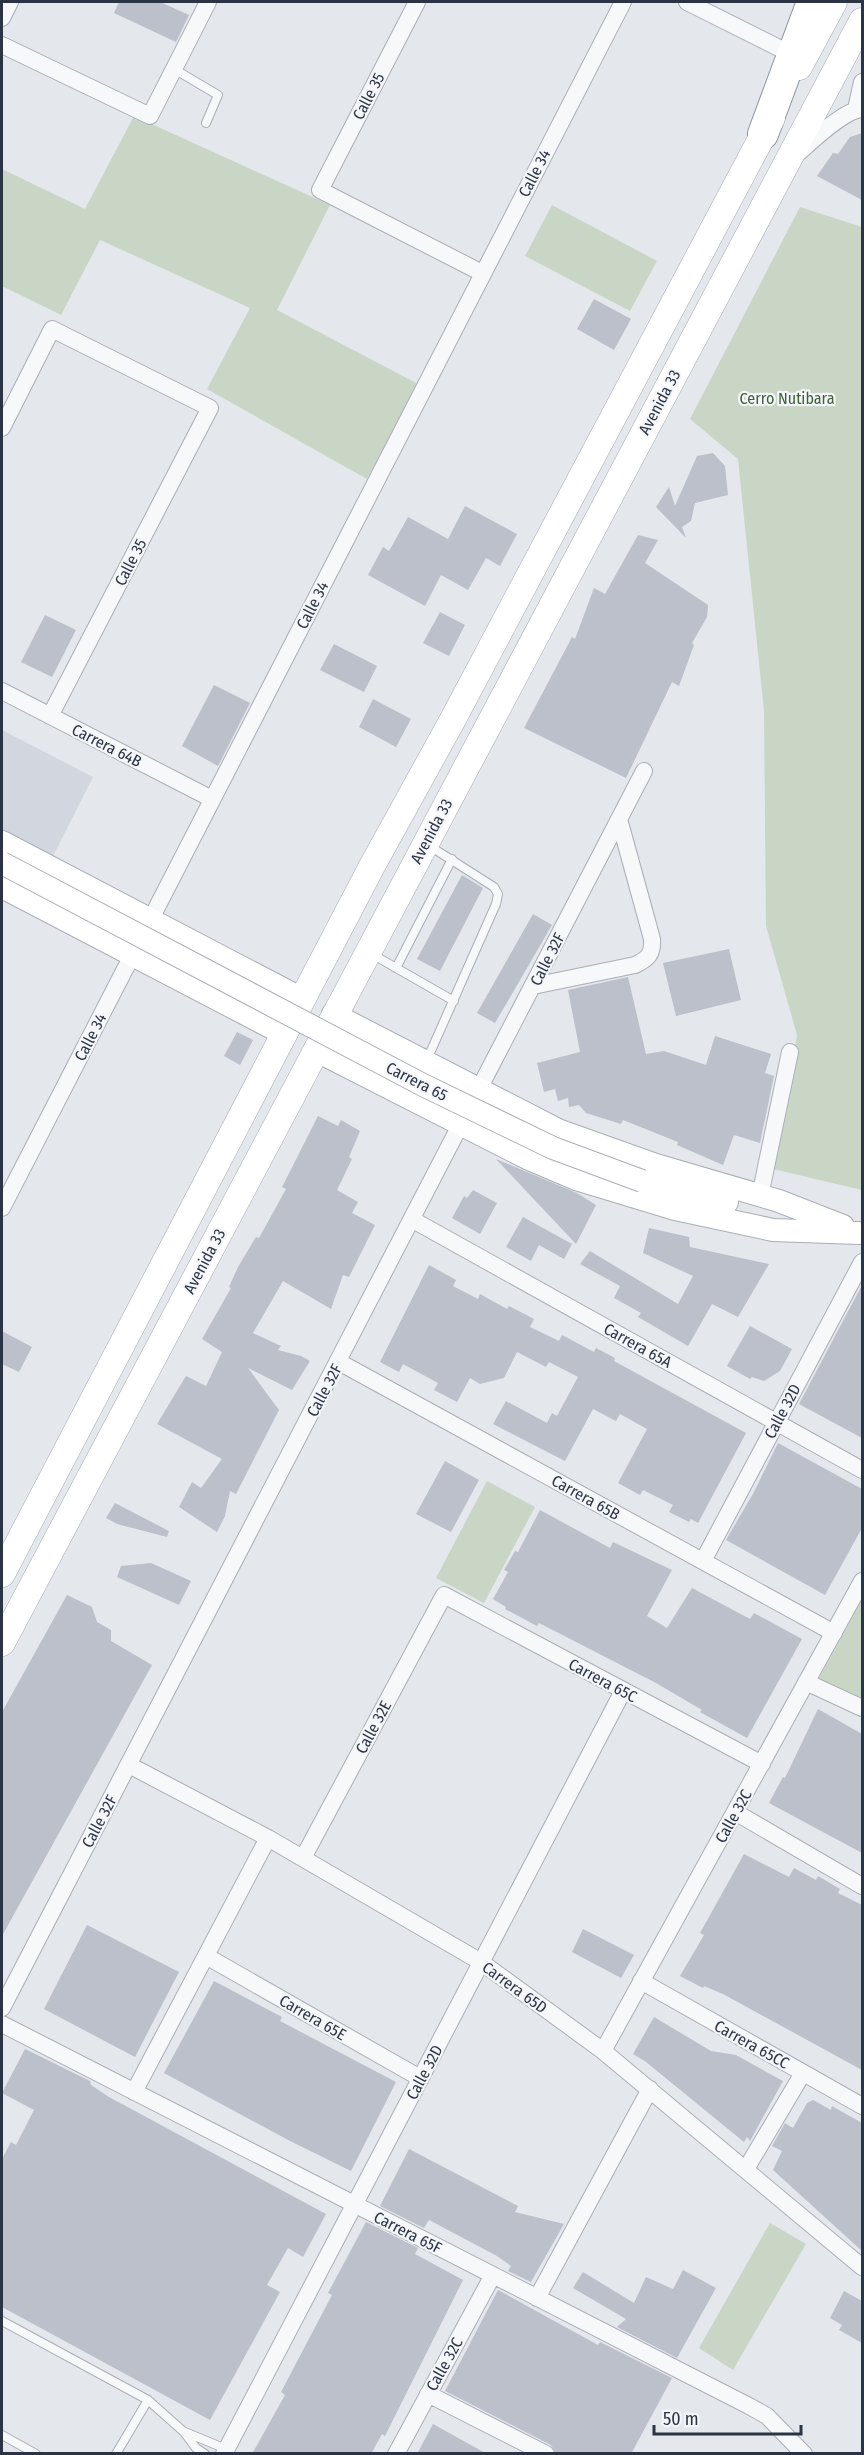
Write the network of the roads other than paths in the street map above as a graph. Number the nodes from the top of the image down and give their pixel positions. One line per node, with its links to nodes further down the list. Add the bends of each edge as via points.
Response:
1 (10, 2): 8 (street)
2 (208, 2): 12 (street)
3 (417, 2): 18 (street, Calle 35, via 320,190)
4 (623, 2): 18 (street, Calle 34)
5 (687, 2): 11 (street)
6 (812, 2): 11 (highway)
7 (834, 2): 11 (main road)
8 (2, 18)
9 (862, 21): 17 (main road, Avenida 33)
10 (2, 45): 12 (street, via 150,116)
11 (798, 57): 16 (highway)
12 (174, 69): 15 (lane, via 218,94)
13 (862, 82): 14 (street)
14 (859, 109): 17 (street, via 824,131)
15 (206, 123)
16 (763, 134): 35 (main road, Avenida 33)
17 (787, 163): 26 (main road, Avenida 33)
18 (482, 273): 23 (street, Calle 34)
19 (2, 428): 21 (street, Calle 35, via 52,329 210,408)
20 (2, 691): 21 (street, Carrera 64B)
21 (50, 716): 23 (street, Carrera 64B)
22 (644, 771): 24 (street, Calle 32F)
23 (212, 799): 30 (street, Calle 34)
24 (620, 819): 34 (street, Calle 32F); 34 (street, via 653,950 647,959 635,965)
25 (2, 842): 30 (street)
26 (424, 843): 27 (lane); 31 (main road, Avenida 33)
27 (452, 859): 33 (lane); 36 (lane, via 494,887 498,894)
28 (2, 863): 47 (street, Carrera 65, bridge, via 423,1086 553,1148 642,1181)
29 (2, 887): 32 (street)
30 (150, 920): 32 (street, Calle 34); 35 (street)
31 (367, 952): 33 (lane); 37 (main road, Avenida 33)
32 (132, 955): 38 (street); 45 (street, Calle 34)
33 (396, 968): 36 (lane)
34 (533, 986): 42 (street, Calle 32F)
35 (302, 999): 38 (main road, Avenida 33)
36 (454, 1001): 41 (lane)
37 (333, 1014): 39 (main road, Avenida 33); 41 (street, Carrera 65)
38 (284, 1034): 53 (main road, Avenida 33)
39 (315, 1050): 43 (street, Carrera 65); 57 (main road, Avenida 33)
40 (790, 1052): 44 (street)
41 (426, 1062): 42 (street, Carrera 65)
42 (480, 1090): 43 (street, Calle 32F); 44 (street, Carrera 65, via 558,1130)
43 (461, 1126): 46 (street, Calle 32F); 47 (street, Carrera 65, via 576,1179 675,1209 772,1230)
44 (760, 1196): 47 (street, Carrera 65)
45 (2, 1208)
46 (413, 1220): 49 (street, Calle 32F); 50 (street, Carrera 65A)
47 (861, 1233)
48 (862, 1262): 50 (street, Calle 32D)
49 (339, 1362): 52 (street, Carrera 65B); 61 (street, Calle 32F)
50 (777, 1422): 51 (street, Carrera 65A); 52 (street, Calle 32D)
51 (862, 1470)
52 (703, 1561): 56 (street, Carrera 65B)
53 (2, 1574)
54 (862, 1581): 56 (street, Calle 32C)
55 (444, 1595): 59 (street, Carrera 65C); 65 (street, Calle 32E)
56 (834, 1633): 58 (street, Calle 32C)
57 (2, 1643)
58 (806, 1682): 60 (street); 62 (street, Calle 32C)
59 (623, 1690): 62 (street, Carrera 65C); 68 (street, Calle 32D)
60 (862, 1708)
61 (129, 1764): 64 (street, Carrera 65D); 70 (street, Calle 32F)
62 (762, 1764): 63 (street, Calle 32C)
63 (735, 1812): 66 (street); 69 (street, Calle 32C)
64 (268, 1839): 65 (street, Carrera 65D); 67 (street)
65 (303, 1858): 68 (street, Carrera 65D)
66 (862, 1886)
67 (206, 1956): 74 (street, Carrera 65E); 76 (street)
68 (481, 1962): 72 (street, Carrera 65D); 74 (street, Calle 32D)
69 (641, 1981): 72 (street, Calle 32C); 73 (street, Carrera 65CC)
70 (2, 2008)
71 (2, 2024): 76 (street, Carrera 65F)
72 (603, 2051): 75 (street, Carrera 65D)
73 (803, 2073): 77 (street, Carrera 65CC); 78 (street)
74 (420, 2078): 79 (street, Calle 32D)
75 (650, 2089): 78 (street, Carrera 65D); 82 (street)
76 (134, 2092): 79 (street, Carrera 65F)
77 (862, 2106)
78 (747, 2169): 80 (street, Carrera 65D)
79 (354, 2205): 81 (street, Carrera 65F); 88 (street, Calle 32D)
80 (862, 2267)
81 (493, 2275): 82 (street, Carrera 65F); 84 (street, Calle 32C)
82 (537, 2298): 94 (street, Carrera 65F, via 767,2416)
83 (2, 2321): 85 (lane)
84 (428, 2394): 92 (street, Calle 32C); 93 (street)
85 (148, 2400): 86 (lane); 90 (lane)
86 (184, 2432): 88 (lane); 91 (lane)
87 (2, 2435): 89 (lane)
88 (225, 2451)
89 (36, 2454)
90 (116, 2454)
91 (205, 2454)
92 (396, 2454)
93 (546, 2454)
94 (804, 2454)

